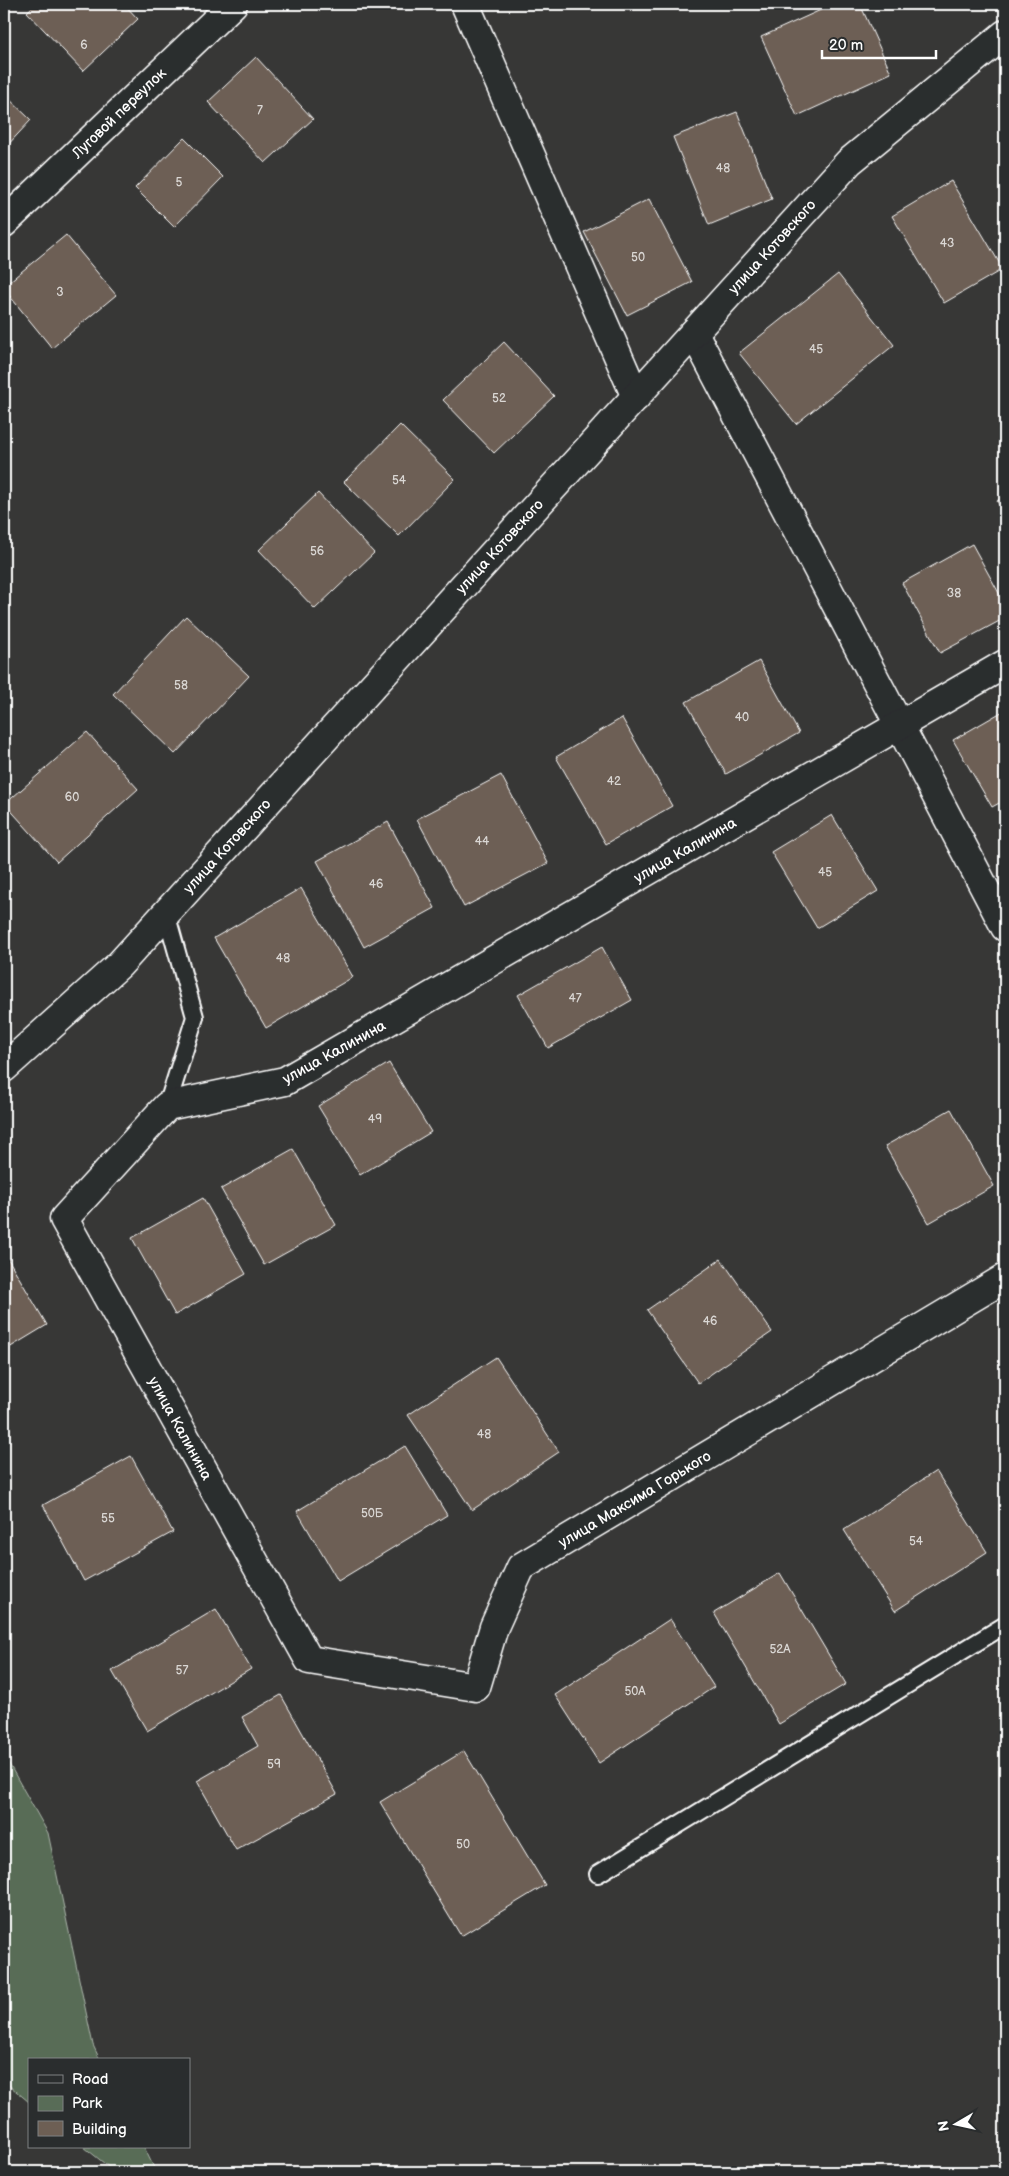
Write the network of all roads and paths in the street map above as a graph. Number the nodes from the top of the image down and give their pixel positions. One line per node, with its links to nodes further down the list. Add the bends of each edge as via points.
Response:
1 (233, 4): 4 (street, Луговой переулок)
2 (466, 4): 6 (street)
3 (1005, 34): 5 (street, улица Котовского, via 849,162)
4 (4, 223)
5 (694, 333): 6 (street, улица Котовского); 8 (street)
6 (636, 396): 9 (street, улица Котовского)
7 (1005, 664): 8 (street, улица Калинина)
8 (901, 724): 10 (street); 12 (street, улица Калинина, via 285,1082)
9 (166, 913): 11 (street, улица Котовского, via 119,965); 12 (lane, via 194,1017)
10 (1005, 927)
11 (4, 1068)
12 (167, 1106): 15 (street, улица Калинина, via 64,1219)
13 (1005, 1278): 15 (street, улица Максима Горького, via 521,1567 494,1627 476,1688)
14 (1005, 1626): 16 (lane)
15 (309, 1660)
16 (598, 1874)

